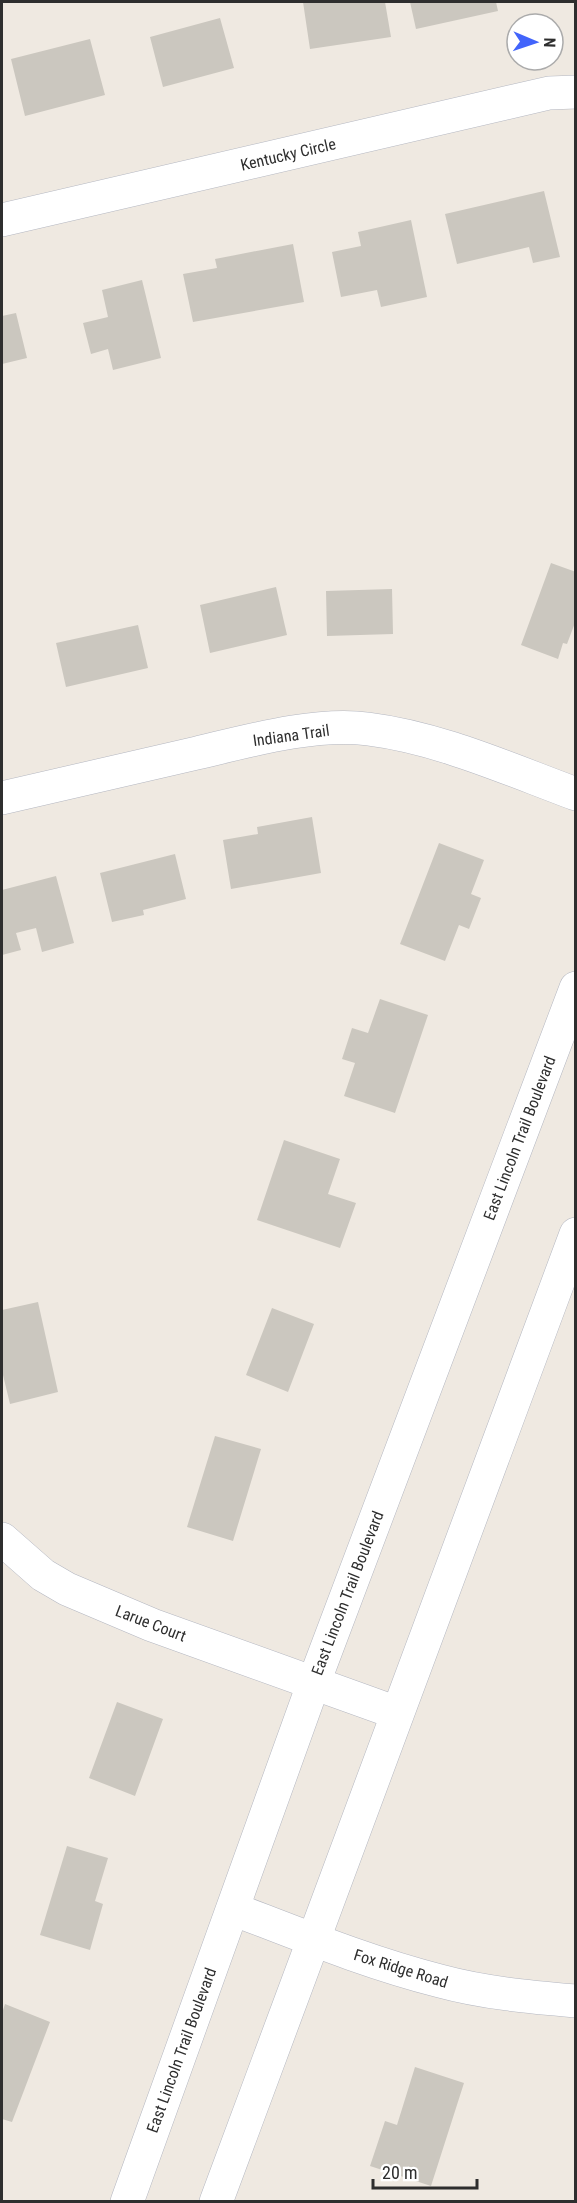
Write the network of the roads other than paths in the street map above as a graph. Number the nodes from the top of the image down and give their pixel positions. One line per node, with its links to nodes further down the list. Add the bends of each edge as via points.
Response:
1 (576, 92): 2 (street, Kentucky Circle, via 549,93)
2 (2, 220)
3 (576, 794): 4 (street, Indiana Trail, via 434,742 365,729 328,728 255,739)
4 (2, 798)
5 (576, 988): 8 (street, East Lincoln Trail Boulevard)
6 (576, 1234): 9 (street)
7 (2, 1539): 8 (street, Larue Court, via 43,1575 67,1589)
8 (314, 1682): 9 (street, Larue Court); 10 (street, East Lincoln Trail Boulevard)
9 (397, 1713): 11 (street)
10 (233, 1909): 11 (street, Fox Ridge Road); 13 (street, East Lincoln Trail Boulevard)
11 (314, 1940): 12 (street, Fox Ridge Road, via 441,1982 494,1993); 14 (street)
12 (576, 2001)
13 (127, 2202)
14 (216, 2202)

